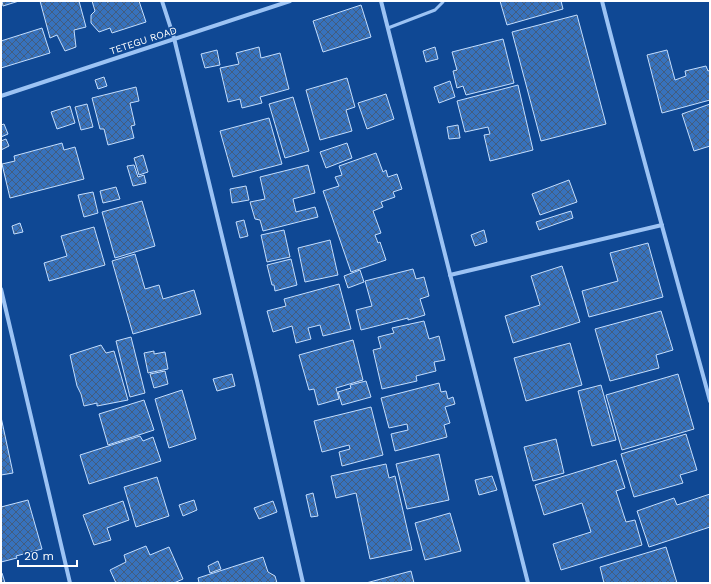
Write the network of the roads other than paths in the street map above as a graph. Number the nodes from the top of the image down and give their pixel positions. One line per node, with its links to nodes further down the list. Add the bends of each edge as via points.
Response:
1 (162, 1): 7 (street)
2 (290, 1): 7 (street, TETEGU ROAD)
3 (381, 1): 6 (street)
4 (443, 1): 6 (lane, via 435,10)
5 (602, 1): 9 (street)
6 (388, 28): 10 (street)
7 (174, 38): 8 (street, TETEGU ROAD); 14 (street)
8 (1, 96)
9 (662, 225): 10 (street); 12 (street)
10 (450, 275): 15 (street)
11 (1, 289): 13 (street)
12 (710, 401)
13 (70, 583)
14 (303, 583)
15 (528, 583)

